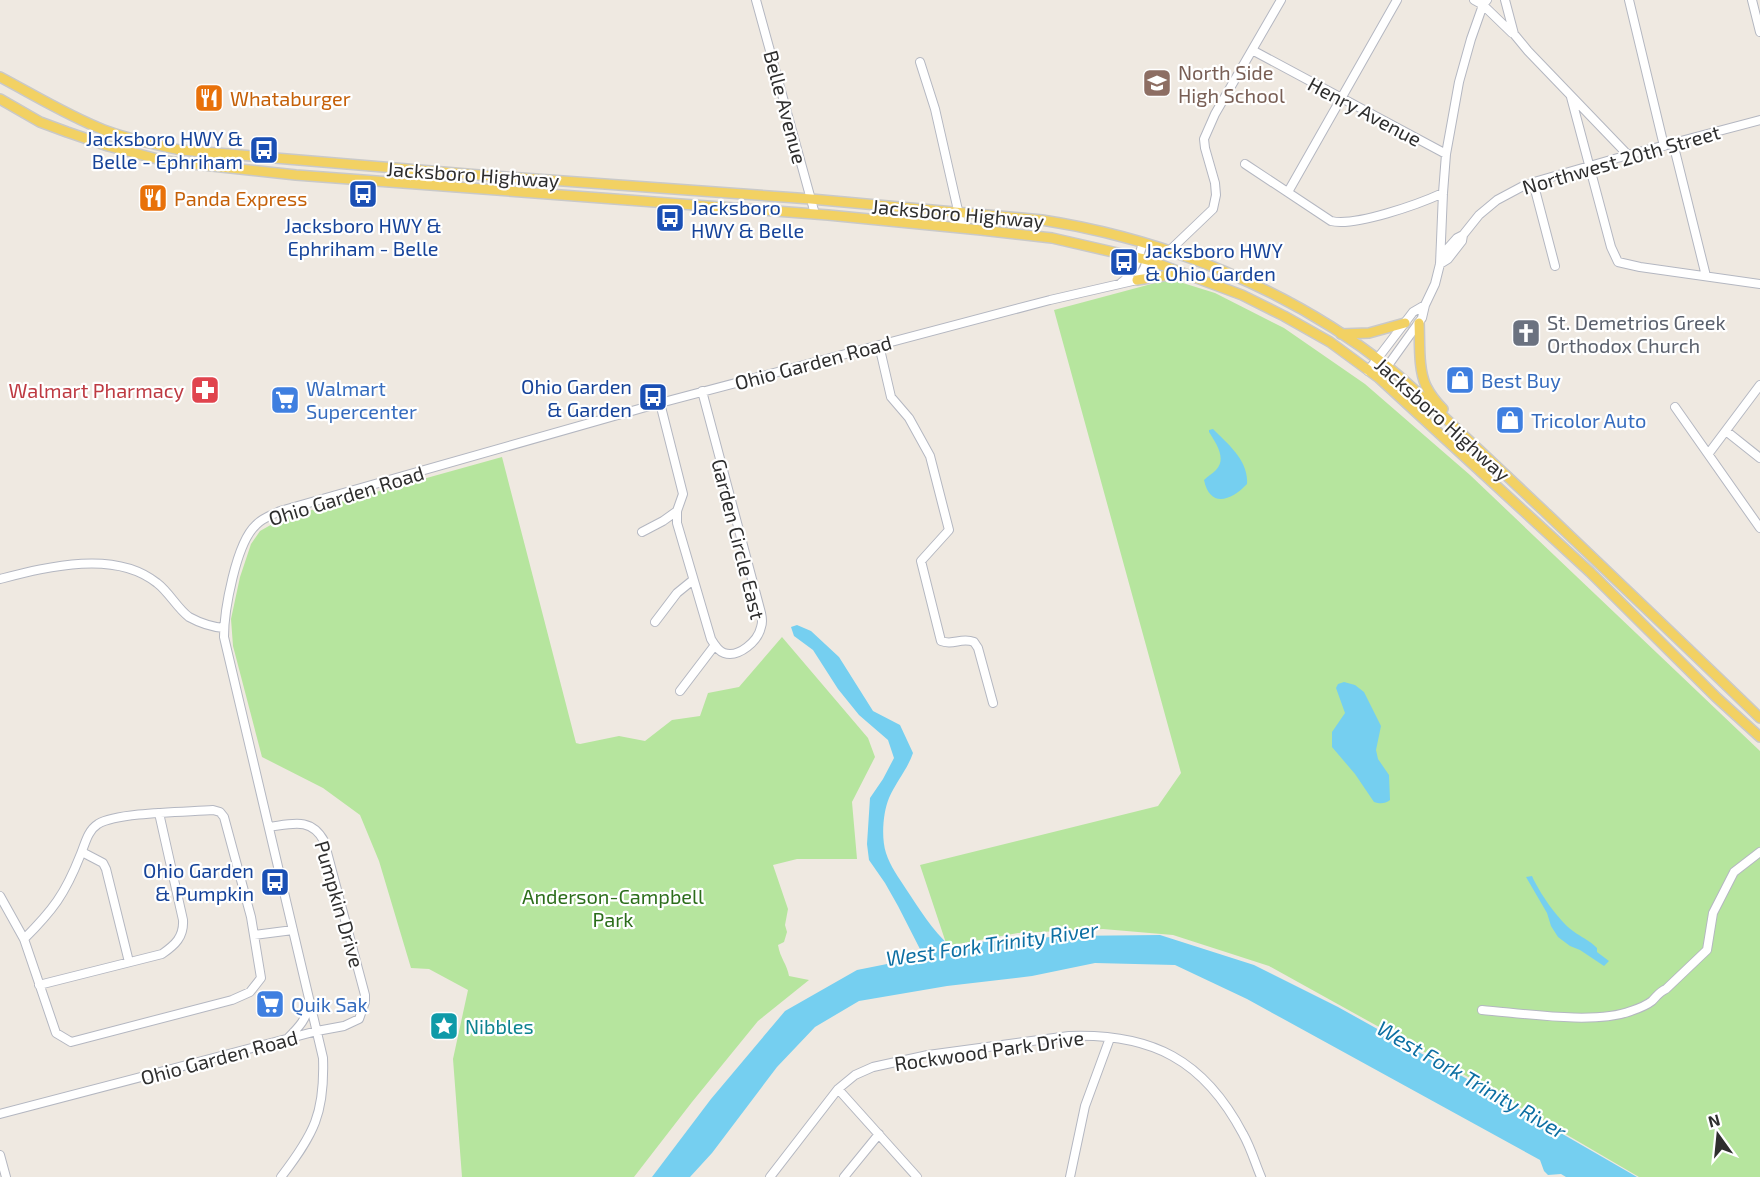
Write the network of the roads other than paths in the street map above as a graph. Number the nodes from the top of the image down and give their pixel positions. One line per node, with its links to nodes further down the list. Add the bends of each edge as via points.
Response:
1 (756, 0): 33 (street, Belle Avenue)
2 (1281, 0): 11 (street)
3 (1397, 0): 15 (street)
4 (1474, 0): 8 (street)
5 (1505, 0): 10 (street)
6 (1629, 0): 22 (street)
7 (1752, 0): 9 (street)
8 (1485, 3): 10 (street); 23 (street, via 1471,39)
9 (1760, 32)
10 (1514, 34): 14 (street)
11 (1252, 50): 15 (street, Henry Avenue); 39 (street, via 1204,139 1215,183 1213,209)
12 (920, 62): 36 (street, via 935,109)
13 (0, 77): 17 (main road, Jacksboro Highway)
14 (1571, 97): 24 (street); 27 (street)
15 (1341, 98): 23 (street, Henry Avenue); 31 (street)
16 (0, 99): 20 (main road, Jacksboro Highway)
17 (76, 118): 20 (main road); 25 (main road, Jacksboro Highway, via 180,150)
18 (1759, 121): 19 (street); 21 (street, Northwest 20th Street)
19 (1760, 131)
20 (67, 132): 28 (main road, Jacksboro Highway, via 165,161)
21 (1673, 143): 22 (street, Northwest 20th Street); 44 (street)
22 (1664, 146): 24 (street, Northwest 20th Street)
23 (1446, 154): 32 (street)
24 (1628, 155): 27 (street, Northwest 20th Street)
25 (308, 161): 28 (main road); 30 (main road, Jacksboro Highway)
26 (1245, 164): 31 (street)
27 (1590, 166): 29 (street, Northwest 20th Street); 44 (street, via 1618,262)
28 (307, 176): 34 (main road, Jacksboro Highway)
29 (1533, 182): 41 (street, Northwest 20th Street, via 1497,200 1472,222 1448,259); 42 (street)
30 (626, 186): 33 (main road, Jacksboro Highway); 34 (main road)
31 (1288, 192): 32 (street, via 1338,223 1392,212)
32 (1443, 193): 41 (street)
33 (811, 199): 35 (street, Belle Avenue); 36 (main road, Jacksboro Highway)
34 (624, 200): 35 (main road, Jacksboro Highway)
35 (815, 214): 37 (main road, Jacksboro Highway)
36 (958, 214): 37 (street); 38 (main road, Jacksboro Highway, via 1042,220)
37 (962, 228): 40 (main road, Jacksboro Highway, via 1052,238)
38 (1148, 245): 39 (main road, Jacksboro Highway); 40 (street)
39 (1168, 252): 51 (main road, Jacksboro Highway, via 1289,302)
40 (1143, 258): 43 (main road, Jacksboro Highway); 45 (street, via 1144,269); 46 (street)
41 (1440, 260): 48 (street)
42 (1555, 266)
43 (1185, 273): 45 (main road); 55 (main road, Jacksboro Highway, via 1284,316 1330,342)
44 (1706, 276): 47 (street)
45 (1137, 280): 46 (street, Ohio Garden Road)
46 (1120, 284): 52 (street, Ohio Garden Road)
47 (1760, 284)
48 (1425, 305): 49 (street); 50 (street)
49 (1405, 323): 51 (main road, via 1369,333); 53 (street)
50 (1419, 323): 54 (street); 62 (main road, via 1426,385)
51 (1341, 334): 53 (main road, Jacksboro Highway)
52 (879, 345): 58 (street, Ohio Garden Road); 76 (street, via 891,397 909,418 930,456 949,530 921,561 941,641 974,642)
53 (1378, 359): 54 (main road, Jacksboro Highway); 55 (street)
54 (1387, 366): 56 (street); 62 (main road, Jacksboro Highway)
55 (1368, 371): 56 (main road, Jacksboro Highway)
56 (1378, 378): 71 (main road, Jacksboro Highway)
57 (1760, 386): 61 (street)
58 (702, 392): 59 (street, Ohio Garden Road); 74 (street, Garden Circle East, via 762,624 755,640 739,652 723,653)
59 (660, 403): 65 (street, via 683,494); 73 (street, Ohio Garden Road, via 267,517 243,544 226,604)
60 (1676, 407): 63 (street)
61 (1726, 431): 63 (street); 64 (street)
62 (1463, 435): 68 (main road, Jacksboro Highway)
63 (1709, 453): 66 (street)
64 (1760, 458)
65 (677, 511): 67 (street); 70 (street)
66 (1760, 528)
67 (642, 532)
68 (1610, 574): 71 (main road); 77 (main road, Jacksboro Highway)
69 (0, 579): 73 (street, via 53,567 117,565 158,583 188,616)
70 (693, 580): 72 (street, via 677,593); 74 (street)
71 (1601, 583): 78 (main road, Jacksboro Highway)
72 (655, 622)
73 (224, 628): 80 (street, Ohio Garden Road)
74 (715, 645): 75 (street)
75 (680, 692)
76 (993, 703)
77 (1760, 717)
78 (1760, 737)
79 (159, 813): 81 (street, via 99,823 91,830); 85 (street, via 213,810 224,817); 87 (street, via 183,929 174,946 162,954)
80 (268, 826): 84 (street, Ohio Garden Road); 91 (street, Pumpkin Drive, via 309,825 320,834 365,995 359,1019)
81 (82, 852): 86 (street, via 62,896); 87 (street, via 103,863 106,869)
82 (1760, 852): 90 (street, via 1734,872 1713,913 1707,950 1652,1000 1630,1012 1582,1018)
83 (0, 896): 86 (street)
84 (293, 930): 85 (street); 89 (street, Ohio Garden Road)
85 (254, 935): 88 (street, via 261,978 250,993 71,1042 56,1033)
86 (24, 939): 88 (street)
87 (129, 962): 88 (street)
88 (39, 985)
89 (309, 998): 91 (street, Ohio Garden Road); 93 (street, via 302,1023)
90 (1482, 1010)
91 (317, 1031): 93 (street, Ohio Garden Road); 99 (street, via 324,1079 318,1117 305,1145)
92 (1110, 1038): 94 (street, Rockwood Park Drive, via 1069,1036 893,1062 873,1067); 103 (street, via 1085,1106); 104 (street, Rockwood Park Drive, via 1159,1048 1197,1071 1231,1111)
93 (288, 1039): 95 (street, Ohio Garden Road)
94 (837, 1089): 96 (street); 100 (street, Rockwood Park Drive)
95 (0, 1114)
96 (879, 1134): 101 (street); 102 (street)
97 (0, 1155): 98 (street)
98 (6, 1177)
99 (281, 1177)
100 (770, 1177)
101 (844, 1177)
102 (917, 1177)
103 (1070, 1177)
104 (1261, 1177)

